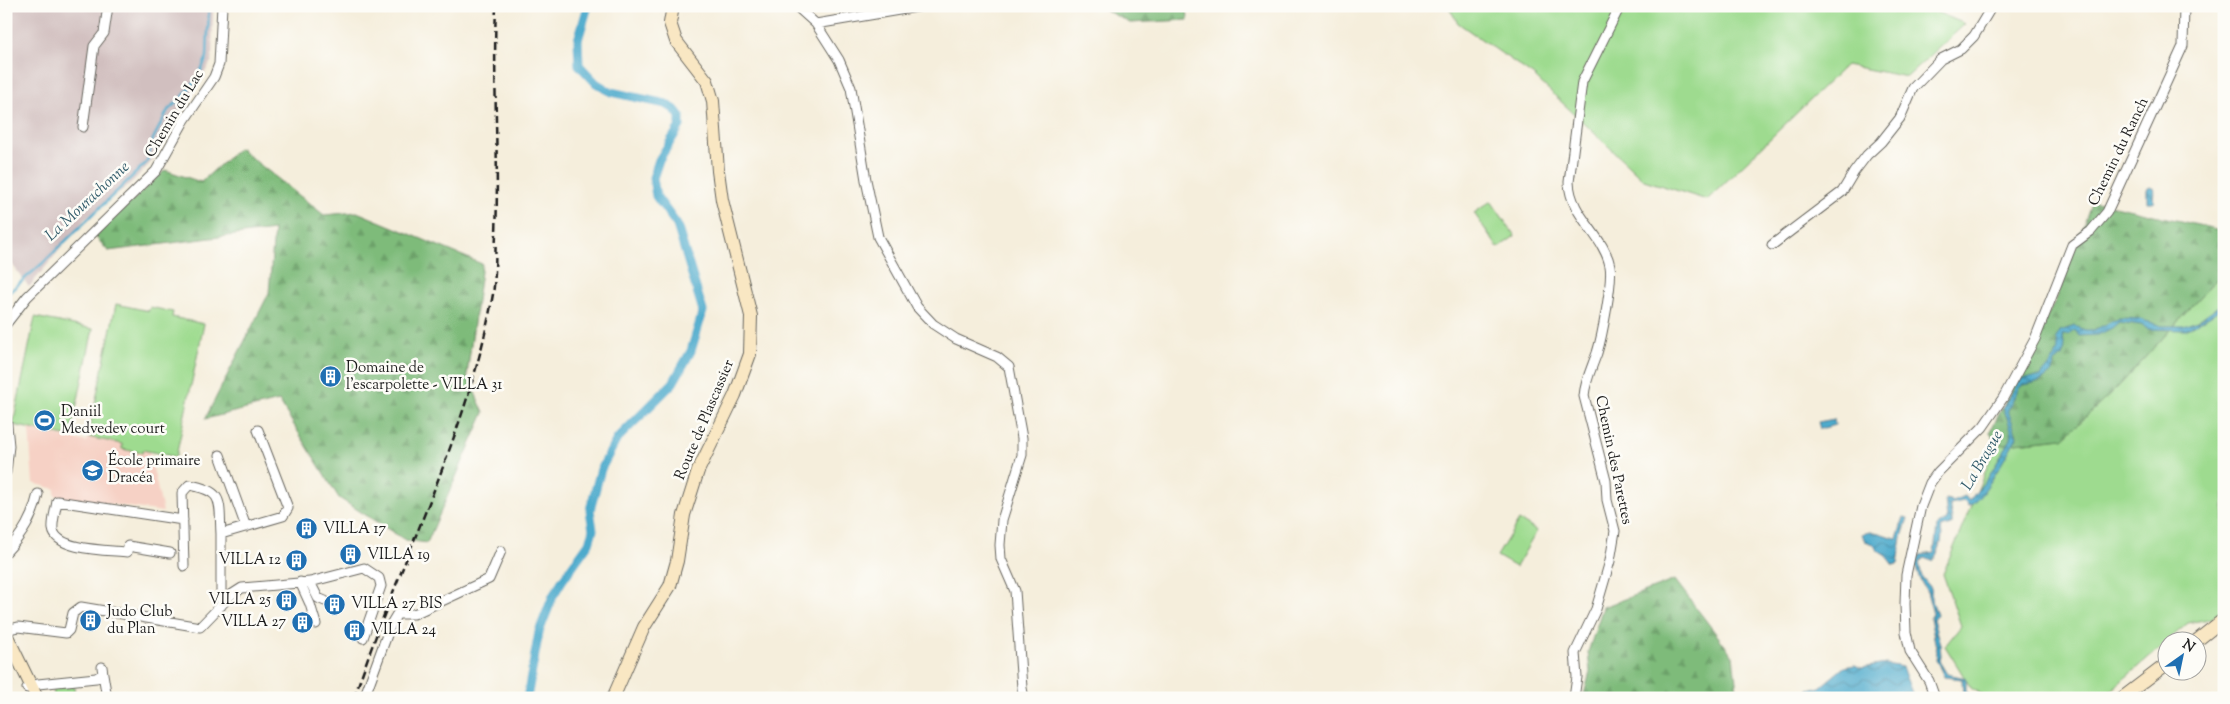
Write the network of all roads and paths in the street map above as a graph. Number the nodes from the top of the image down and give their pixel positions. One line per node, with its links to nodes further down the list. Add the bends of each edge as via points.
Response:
1 (108, 6): 10 (street, via 104,33 94,46)
2 (222, 6): 12 (street, Chemin du Lac, via 219,64 214,77 156,171 27,298)
3 (673, 6): 39 (street, Route de Plascassier, via 670,23 676,41 707,81 712,101 722,200 751,316 750,354 735,395 698,471 684,515 670,586 644,627)
4 (796, 6): 9 (street)
5 (922, 6): 9 (street)
6 (1620, 6): 41 (street, Chemin des Parettes, via 1582,82 1569,182 1574,206 1607,257 1610,268 1609,298 1584,396 1615,531 1596,609 1575,653 1577,677)
7 (1992, 6): 11 (street, via 1974,36 1961,49 1941,59 1913,88 1900,118 1882,142 1867,155 1842,192)
8 (2184, 6): 42 (street, Chemin du Ranch, via 2183,46 2107,212 2091,231 2072,245 2035,339 2003,398 1983,427 1938,472 1921,506 1906,575 1906,632 1910,651 1929,681)
9 (816, 24): 40 (street, via 839,60 851,88 878,236 895,270 917,307 933,324 956,339 997,357 1009,367 1022,455 1002,520 1000,545 1001,559 1016,591)
10 (83, 127)
11 (1772, 245)
12 (6, 324)
13 (6, 415): 16 (street, via 9,446)
14 (258, 430): 19 (street, via 288,508 283,516)
15 (220, 455): 19 (street)
16 (6, 472)
17 (38, 494): 21 (street, via 23,534)
18 (183, 520): 20 (street, via 182,493 189,485 206,488 215,492 219,503); 22 (street, via 57,501 53,528 56,538 66,544 127,552 128,546); 24 (street)
19 (246, 527): 20 (street)
20 (221, 534): 27 (street)
21 (6, 552)
22 (170, 552)
23 (501, 552): 38 (street, via 489,579 414,614 397,614)
24 (184, 566)
25 (305, 582): 26 (street); 27 (street, via 242,588); 29 (street); 33 (street, via 364,568 379,578 381,586)
26 (325, 602)
27 (221, 606): 30 (street, via 200,627 81,607 73,613 66,633 18,627)
28 (2224, 619): 31 (street)
29 (316, 624)
30 (6, 630)
31 (2208, 632)
32 (6, 634): 36 (street)
33 (362, 638)
34 (6, 646): 36 (street)
35 (2158, 671): 43 (street)
36 (32, 693): 37 (street, via 38,684 96,678 102,671)
37 (107, 698)
38 (364, 698)
39 (613, 698)
40 (1024, 698)
41 (1574, 698)
42 (1935, 698)
43 (2122, 698)

